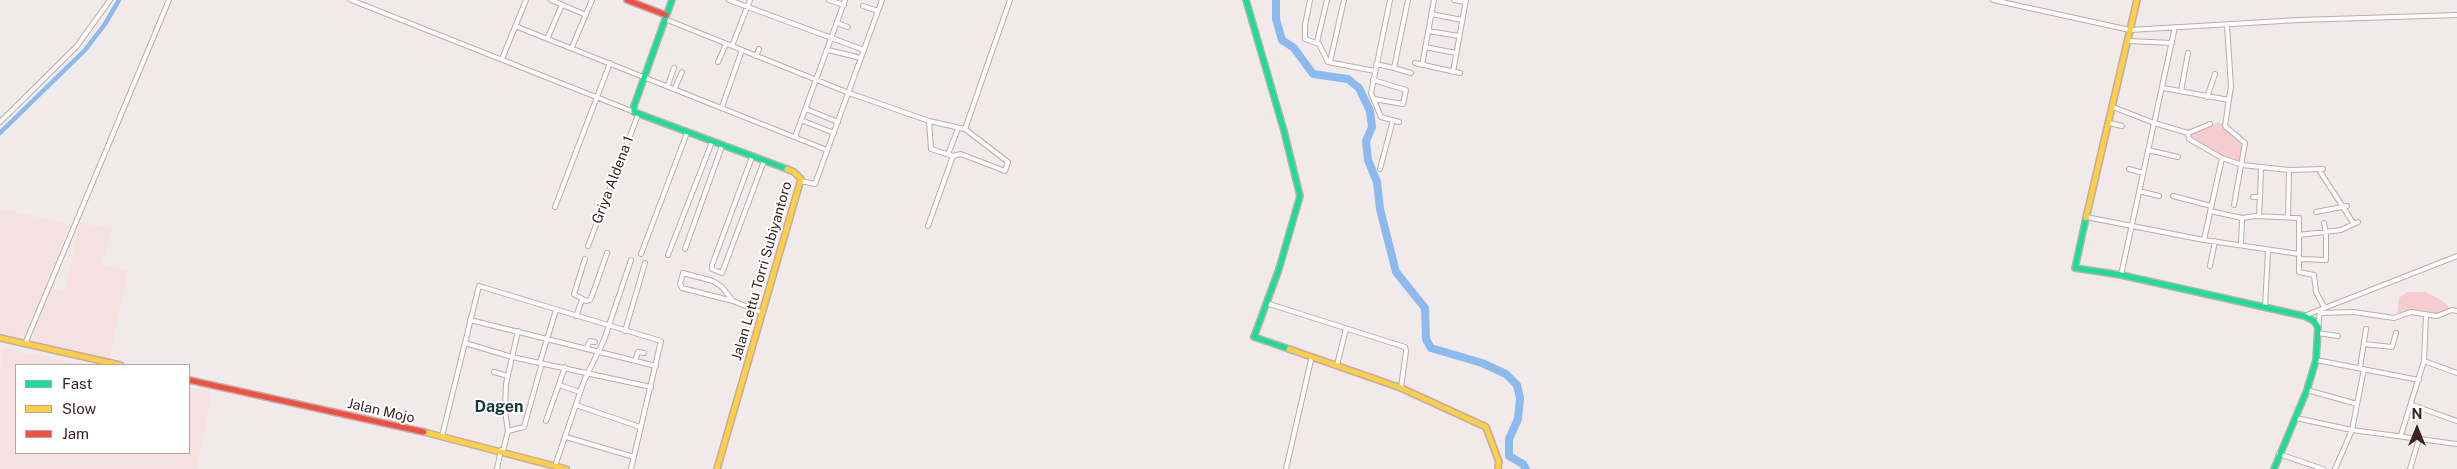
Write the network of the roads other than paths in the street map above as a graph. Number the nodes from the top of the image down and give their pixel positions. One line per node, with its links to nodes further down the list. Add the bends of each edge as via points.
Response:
1 (110, 0): 94 (street, via 77,46)
2 (169, 0): 189 (street)
3 (351, 0): 60 (street)
4 (526, 0): 37 (street)
5 (551, 0): 26 (street)
6 (592, 0): 32 (street)
7 (627, 0): 33 (street)
8 (672, 0): 33 (street)
9 (729, 0): 28 (street)
10 (750, 0): 28 (street)
11 (830, 0): 25 (street)
12 (882, 0): 29 (street)
13 (1010, 0): 102 (street)
14 (1246, 0): 167 (street, via 1300,196)
15 (1310, 0): 46 (street, via 1305,39)
16 (1327, 0): 46 (street)
17 (1344, 0): 62 (street)
18 (1390, 0): 65 (street)
19 (1408, 0): 68 (street)
20 (1434, 0): 30 (street)
21 (1454, 0): 24 (street)
22 (1993, 0): 40 (street)
23 (2137, 0): 40 (street)
24 (1465, 1): 34 (street)
25 (845, 2): 35 (street)
26 (562, 5): 32 (street); 43 (street)
27 (863, 6): 29 (street)
28 (748, 8): 44 (street); 49 (street)
29 (878, 11): 55 (street)
30 (1432, 14): 34 (street); 41 (street)
31 (2457, 14): 36 (street)
32 (586, 15): 50 (street)
33 (666, 17): 48 (street); 75 (street)
34 (1462, 20): 42 (street)
35 (837, 23): 38 (street); 44 (street)
36 (2227, 25): 39 (street); 86 (street, via 2231,81)
37 (515, 26): 43 (street); 60 (street)
38 (848, 28)
39 (2175, 28): 40 (street); 47 (street)
40 (2130, 30): 45 (street)
41 (1428, 31): 42 (street); 51 (street)
42 (1459, 36): 56 (street)
43 (548, 37): 50 (street)
44 (831, 39): 54 (street); 55 (street)
45 (2128, 41): 47 (street); 88 (street)
46 (1317, 42): 62 (street, via 1326,61)
47 (2172, 43): 80 (street)
48 (726, 44): 49 (street); 61 (street)
49 (732, 46): 53 (street)
50 (572, 47): 63 (street)
51 (1425, 47): 56 (street); 66 (street)
52 (759, 49): 58 (street)
53 (742, 50): 58 (street); 87 (street)
54 (828, 50): 59 (street); 76 (street)
55 (864, 50): 59 (street)
56 (1456, 53): 71 (street)
57 (2188, 53): 81 (street)
58 (756, 56): 76 (street)
59 (862, 58): 82 (street)
60 (502, 59): 83 (street)
61 (718, 62)
62 (1330, 62): 69 (street)
63 (610, 63): 75 (street); 83 (street)
64 (1415, 63): 66 (street)
65 (1376, 64): 68 (street); 69 (street)
66 (1422, 65): 71 (street)
67 (674, 68): 78 (street)
68 (1394, 68): 72 (street)
69 (1375, 71): 77 (street)
70 (682, 72): 79 (street)
71 (1453, 72): 73 (street)
72 (1411, 73)
73 (1460, 73)
74 (2215, 74): 84 (street)
75 (645, 76): 78 (street); 90 (street, via 634,106)
76 (816, 80): 82 (street); 89 (street)
77 (1373, 80): 85 (street, via 1371,93); 85 (street, via 1406,90 1403,104)
78 (668, 85): 79 (street)
79 (675, 88): 87 (street)
80 (2163, 88): 81 (street); 98 (street)
81 (2181, 91): 84 (street)
82 (849, 93): 93 (street); 95 (street)
83 (596, 97): 90 (street); 133 (street)
84 (2207, 97): 86 (street)
85 (1374, 99): 92 (street, via 1380,116)
86 (2229, 100): 117 (street, via 2225,126 2245,143)
87 (722, 107): 106 (street)
88 (2113, 108): 97 (street); 98 (street)
89 (806, 109): 91 (street); 95 (street)
90 (636, 113): 103 (street, Jalan Lettu Torri Subiyantoro); 149 (street, Griya Aldena 1)
91 (801, 120): 104 (street); 106 (street)
92 (1393, 120): 96 (street); 119 (street)
93 (928, 121): 101 (street); 111 (street, via 930,148)
94 (0, 122)
95 (838, 122): 104 (street)
96 (1400, 122)
97 (2109, 123): 100 (street); 138 (street)
98 (2154, 123): 105 (street); 110 (street)
99 (2210, 124): 105 (street)
100 (2122, 126)
101 (958, 129): 102 (street); 111 (street)
102 (965, 129): 112 (street, via 1008,161 1008,165 1003,172 962,154)
103 (687, 133): 107 (street, Jalan Lettu Torri Subiyantoro); 153 (street)
104 (834, 133): 109 (street)
105 (2188, 133): 115 (street, via 2189,139)
106 (795, 137): 109 (street)
107 (712, 142): 108 (street, Jalan Lettu Torri Subiyantoro); 155 (street)
108 (722, 146): 113 (street, Jalan Lettu Torri Subiyantoro); 150 (street)
109 (827, 150): 123 (street, via 815,184)
110 (2148, 150): 114 (street); 122 (street)
111 (948, 154): 112 (street)
112 (953, 156): 142 (street)
113 (752, 157): 116 (street, Jalan Lettu Torri Subiyantoro); 124 (street)
114 (2178, 157)
115 (2222, 158): 117 (street); 132 (street)
116 (764, 161): 123 (street, Jalan Lettu Torri Subiyantoro, via 797,173); 125 (street)
117 (2242, 165): 118 (street); 131 (street)
118 (2261, 168): 121 (street); 130 (street)
119 (1380, 169)
120 (2129, 169): 122 (street)
121 (2288, 170): 134 (street, via 2322,169); 139 (street)
122 (2144, 173): 126 (street)
123 (801, 181): 172 (street, Jalan Lettu Torri Subiyantoro)
124 (743, 182): 125 (street); 125 (street, via 712,266 722,273)
125 (754, 186)
126 (2139, 191): 127 (street); 143 (street)
127 (2159, 196)
128 (2173, 196): 132 (street)
129 (2253, 197): 130 (street)
130 (2260, 197): 137 (street)
131 (2234, 205)
132 (2211, 206): 135 (street)
133 (555, 207)
134 (2346, 207): 136 (street); 144 (street, via 2356,223)
135 (2210, 211): 140 (street); 146 (street)
136 (2316, 212)
137 (2259, 216): 139 (street); 140 (street)
138 (2086, 217): 143 (street); 164 (street, via 2075,268)
139 (2288, 217): 145 (street, via 2300,219)
140 (2242, 218): 148 (street)
141 (2324, 223): 144 (street)
142 (928, 226)
143 (2132, 226): 146 (street); 164 (street)
144 (2326, 232): 145 (street); 158 (street, via 2326,260)
145 (2299, 235): 154 (street)
146 (2204, 240): 147 (street)
147 (2215, 241): 148 (street); 162 (street)
148 (2242, 245): 151 (street)
149 (588, 246)
150 (685, 249)
151 (2268, 250): 154 (street); 168 (street)
152 (607, 253): 165 (street, via 592,298)
153 (641, 254)
154 (2299, 254): 158 (street)
155 (668, 255)
156 (2457, 256): 170 (street)
157 (586, 259): 165 (street, via 574,294)
158 (2299, 259): 170 (street, via 2300,273 2315,276)
159 (631, 260): 177 (street)
160 (645, 263): 182 (street)
161 (684, 266): 163 (street)
162 (2210, 266)
163 (682, 273): 166 (street, via 713,281); 166 (street, via 682,288)
164 (2121, 276): 168 (street)
165 (582, 300): 174 (street)
166 (733, 301): 172 (street)
167 (1266, 303): 178 (street); 195 (street, via 1254,337)
168 (2265, 308): 175 (street)
169 (556, 310): 174 (street); 176 (street, via 479,286); 186 (street)
170 (2322, 310): 173 (street, via 2394,318 2411,312); 175 (street); 180 (street)
171 (2457, 311): 173 (street, via 2437,316)
172 (763, 313): 237 (street, Jalan Lettu Torri Subiyantoro)
173 (2426, 314): 198 (street)
174 (576, 316): 177 (street)
175 (2304, 316): 180 (street, via 2314,321)
176 (470, 320): 181 (street); 188 (street)
177 (609, 327): 182 (street); 192 (street)
178 (1346, 329): 201 (street); 213 (street, via 1405,347)
179 (2366, 329): 190 (street)
180 (2318, 330): 184 (street); 196 (street)
181 (518, 331): 186 (street); 194 (street)
182 (625, 331): 202 (street, via 661,342)
183 (2396, 333): 190 (street, via 2392,346)
184 (2338, 336)
185 (0, 338): 189 (street)
186 (546, 338): 191 (street); 199 (street)
187 (595, 342): 191 (street, via 590,341)
188 (465, 343): 194 (street); 226 (street)
189 (25, 344): 200 (street)
190 (2364, 344): 204 (street)
191 (586, 349): 192 (street)
192 (598, 353): 197 (street); 207 (street)
193 (644, 353): 197 (street, via 638,352)
194 (512, 356): 199 (street); 208 (street)
195 (1312, 358): 201 (street); 238 (street)
196 (2316, 360): 204 (street); 214 (street)
197 (635, 361): 202 (street)
198 (2424, 361): 206 (street); 210 (street)
199 (541, 363): 203 (street); 224 (street, via 524,427)
200 (115, 364)
201 (1337, 365): 213 (street)
202 (656, 366): 212 (street)
203 (565, 367): 207 (street); 211 (street)
204 (2362, 369): 210 (street); 216 (street)
205 (494, 372): 208 (street)
206 (2457, 373)
207 (588, 374): 212 (street); 215 (street)
208 (508, 376): 224 (street, via 505,411)
209 (190, 380): 226 (street, Jalan Mojo)
210 (2419, 380): 218 (street)
211 (559, 385): 215 (street); 220 (street)
212 (651, 387): 222 (street)
213 (1401, 388): 239 (street, via 1486,427 1492,436)
214 (2307, 390): 216 (street); 219 (street)
215 (580, 392): 217 (street)
216 (2357, 404): 223 (street)
217 (576, 405): 222 (street); 227 (street)
218 (2412, 405): 221 (street); 225 (street)
219 (2296, 418): 223 (street); 231 (street)
220 (546, 421)
221 (2457, 421)
222 (640, 427): 232 (street)
223 (2352, 430): 225 (street); 242 (street)
224 (508, 431): 230 (street)
225 (2401, 435): 228 (street)
226 (442, 436): 230 (street, Jalan Mojo)
227 (566, 437): 232 (street); 233 (street)
228 (2419, 439): 229 (street); 243 (street)
229 (2457, 444)
230 (502, 451): 233 (street, Jalan Mojo); 234 (street)
231 (2279, 454): 240 (street); 241 (street)
232 (634, 457): 236 (street)
233 (558, 467): 235 (street, Jalan Mojo)
234 (497, 469)
235 (566, 469)
236 (631, 469)
237 (716, 469)
238 (1286, 469)
239 (1498, 469)
240 (2274, 469)
241 (2323, 469)
242 (2335, 469)
243 (2410, 469)

